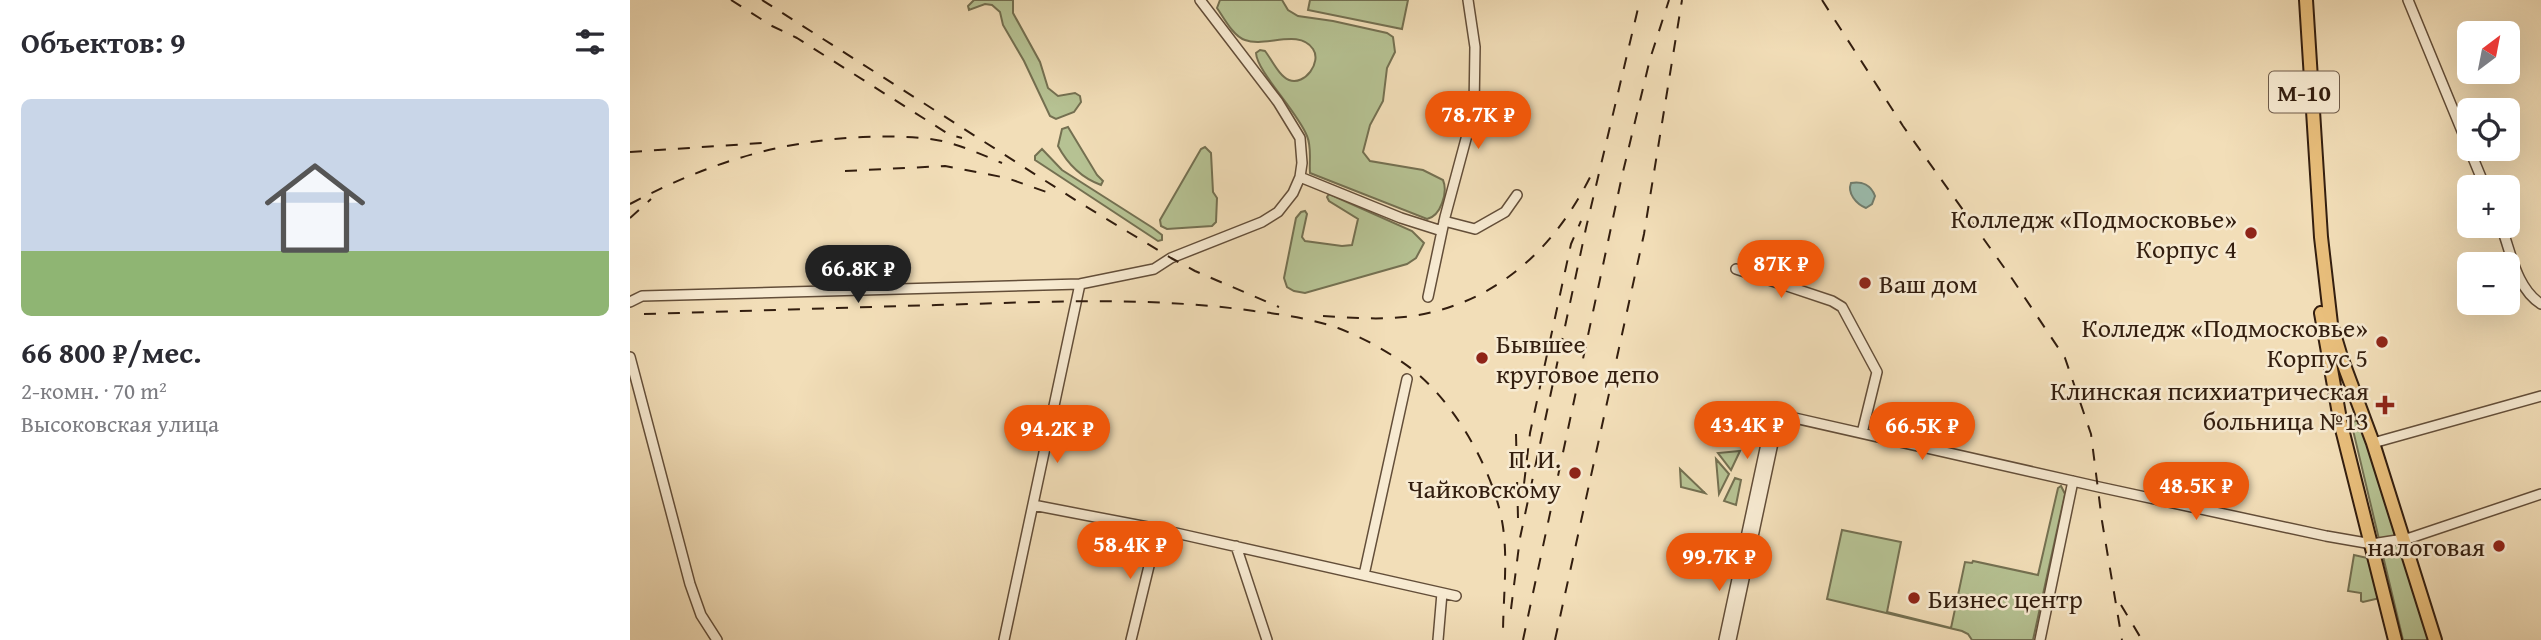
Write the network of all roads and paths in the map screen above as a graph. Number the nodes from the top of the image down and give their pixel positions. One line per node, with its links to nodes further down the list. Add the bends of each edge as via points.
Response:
1 (1200, 0): 7 (street, via 1296,129 1303,146)
2 (1468, 0): 9 (street, via 1475,47 1474,109)
3 (2298, 0): 21 (highway, М-10, via 2318,287)
4 (2306, 0): 20 (highway, М-10, via 2331,324)
5 (2408, 0): 6 (street)
6 (2480, 175)
7 (1300, 177): 9 (street, via 1401,218); 12 (street, via 1278,212 1251,228 1154,269)
8 (1517, 195): 9 (street, via 1505,212 1475,229)
9 (1443, 226): 13 (street)
10 (2505, 238): 15 (street, via 2518,274)
11 (1737, 269): 22 (street, via 1842,307 1877,372)
12 (1080, 284): 14 (street); 26 (street)
13 (1428, 297)
14 (630, 299)
15 (2541, 304)
16 (630, 357): 34 (street)
17 (1407, 379): 31 (street)
18 (2541, 395): 23 (street)
19 (1776, 416): 22 (street); 41 (street); 42 (street)
20 (2364, 419): 21 (highway, via 2348,407); 23 (highway, М-10)
21 (2341, 425): 29 (highway, М-10)
22 (1862, 433): 24 (street)
23 (2373, 443): 28 (highway, М-10)
24 (2073, 481): 29 (street); 43 (street)
25 (2541, 494): 28 (street)
26 (1033, 505): 27 (street); 37 (street)
27 (1158, 529): 30 (street); 38 (street)
28 (2403, 540): 29 (street); 45 (highway, М-10)
29 (2372, 544): 44 (highway, М-10)
30 (1236, 546): 31 (street); 39 (street)
31 (1364, 575): 32 (street)
32 (1442, 593): 33 (street); 40 (street)
33 (1456, 596)
34 (701, 615): 35 (street); 36 (street)
35 (717, 640)
36 (723, 640)
37 (1004, 640)
38 (1131, 640)
39 (1267, 640)
40 (1438, 640)
41 (1724, 640)
42 (1731, 640)
43 (2040, 640)
44 (2396, 640)
45 (2435, 640)

